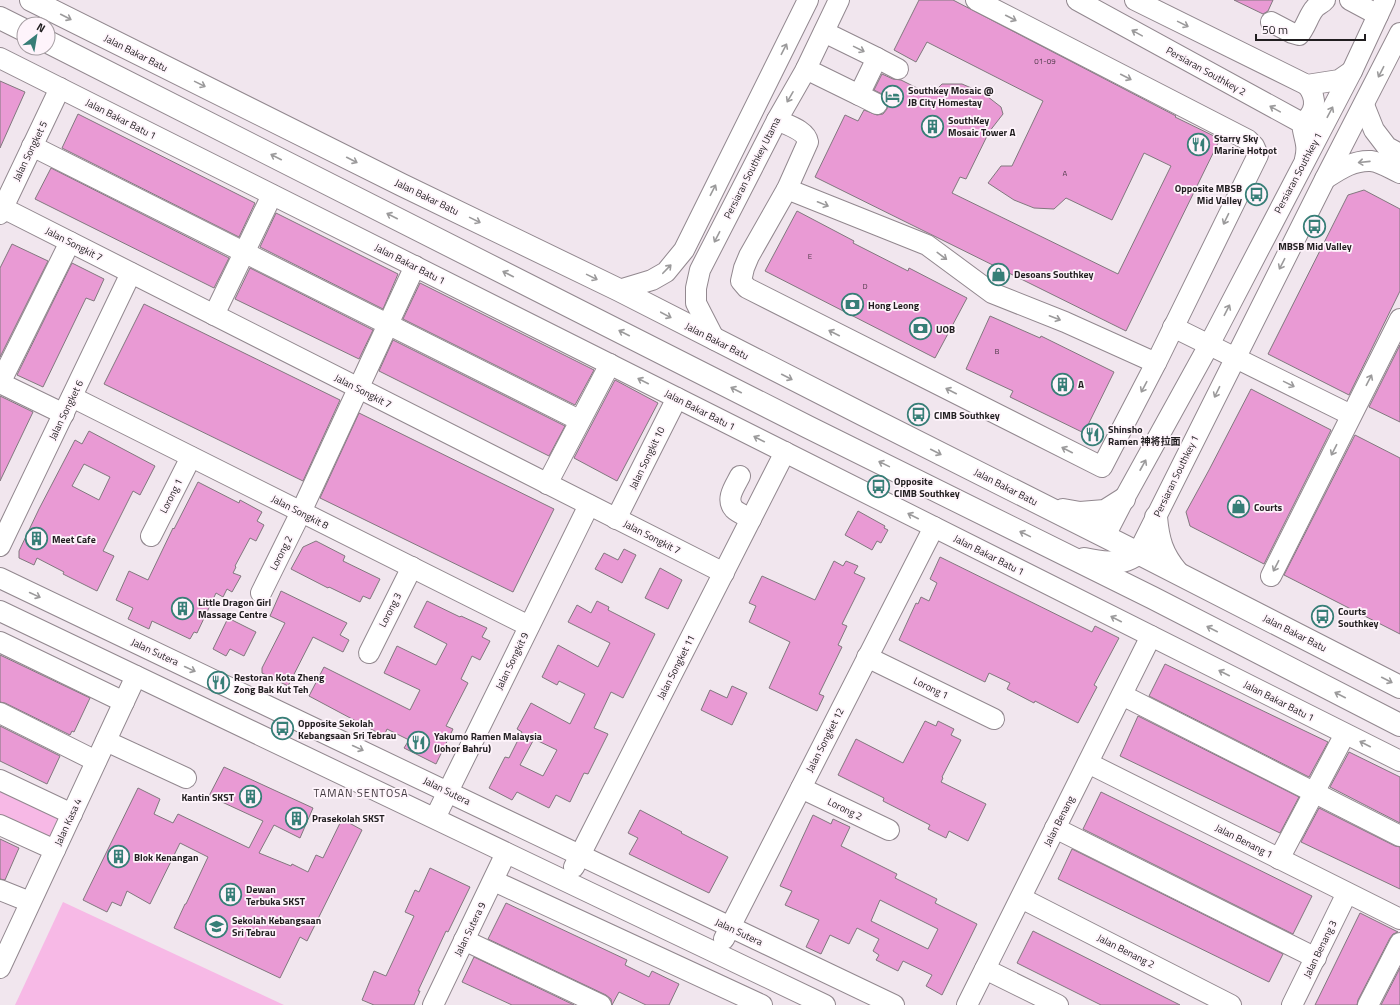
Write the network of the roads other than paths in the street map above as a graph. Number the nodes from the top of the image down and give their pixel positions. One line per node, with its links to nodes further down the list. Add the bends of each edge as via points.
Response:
1 (31, 0): 42 (main road, Jalan Bakar Batu, one-way to 42)
2 (808, 0): 42 (street, one-way to 2, via 652,280 666,272 684,250)
3 (839, 0): 14 (street, Persiaran Southkey Utama)
4 (976, 0): 46 (street, one-way to 46, via 1248,140 1254,146 1258,155)
5 (1077, 0): 29 (street, Persiaran Southkey 2, one-way to 5)
6 (1135, 0): 23 (street, one-way to 23)
7 (1350, 0): 10 (street)
8 (1398, 0): 16 (street, via 1391,16)
9 (1314, 2): 12 (street, via 1300,35)
10 (1381, 7): 16 (street, Persiaran Southkey 1)
11 (0, 18): 13 (main road)
12 (1271, 22)
13 (16, 26)
14 (824, 32): 19 (street, one-way to 19); 20 (street, Persiaran Southkey Utama)
15 (1400, 33): 27 (street, Persiaran Southkey 1, one-way to 27)
16 (1365, 43): 22 (street, Persiaran Southkey 1)
17 (56, 46): 73 (main road, one-way to 17)
18 (0, 58): 24 (street, Jalan Bakar Batu 1)
19 (877, 58): 21 (street); 25 (street)
20 (806, 69): 25 (street); 28 (street, Persiaran Southkey Utama, one-way to 28)
21 (898, 69)
22 (1352, 71): 23 (street, via 1339,80); 32 (street, Persiaran Southkey 1, one-way to 22)
23 (1307, 85): 29 (street, via 1312,91 1315,106 1308,119)
24 (60, 88): 30 (street, Jalan Songket 5); 36 (street, Jalan Bakar Batu 1)
25 (859, 95): 26 (street)
26 (877, 104)
27 (1364, 105): 31 (street, via 1374,130 1387,147); 34 (street, Persiaran Southkey 1)
28 (777, 120): 35 (street, via 802,132 808,142); 47 (street, Persiaran Southkey Utama, one-way to 47, via 700,270 696,303)
29 (1302, 123): 32 (street, via 1308,151)
30 (32, 146): 37 (street, Jalan Songket 5); 39 (street)
31 (1400, 154)
32 (1305, 159): 48 (street, Persiaran Southkey 1, one-way to 32)
33 (1400, 173): 34 (street, one-way to 34, via 1372,161 1356,162)
34 (1325, 179): 49 (street, Persiaran Southkey 1, one-way to 49)
35 (787, 189): 50 (street, one-way to 50, via 927,245 992,293); 50 (street, one-way to 35, via 1102,467 747,288 741,281 744,268)
36 (272, 195): 39 (street); 40 (street, Jalan Bakar Batu 1)
37 (1, 211): 38 (street, Jalan Songkit 7)
38 (70, 242): 41 (street, Jalan Songkit 7); 52 (street)
39 (244, 252): 43 (street); 45 (street)
40 (415, 266): 45 (street, Lorong 2); 51 (street, Jalan Bakar Batu 1)
41 (131, 273): 43 (street, Jalan Songkit 7); 55 (street, Jalan Songket 6)
42 (620, 290): 47 (main road, Jalan Bakar Batu, one-way to 47)
43 (214, 315): 53 (street, Jalan Songkit 7)
44 (1400, 319): 56 (street, one-way to 44)
45 (388, 324): 53 (street, Lorong 2); 57 (street)
46 (1173, 327): 48 (street); 50 (street)
47 (715, 340): 64 (main road, Jalan Bakar Batu, one-way to 64)
48 (1209, 345): 49 (street); 62 (street, Persiaran Southkey 1, one-way to 48)
49 (1235, 357): 56 (street, one-way to 56); 66 (street, Persiaran Southkey 1, one-way to 66)
50 (1156, 363)
51 (610, 364): 54 (street, Jalan Bakar Batu 1, one-way to 51); 57 (street)
52 (0, 383): 55 (street, Jalan Songkit 8)
53 (359, 388): 61 (street, Jalan Songkit 7); 65 (street, Lorong 2)
54 (677, 398): 58 (street, Jalan Bakar Batu 1, one-way to 54); 67 (street, Jalan Songkit 10)
55 (68, 405): 59 (street, Jalan Songkit 8); 72 (street, Jalan Songket 6)
56 (1351, 415): 79 (street, one-way to 79)
57 (579, 420): 61 (street)
58 (785, 452): 68 (street, Jalan Songket 11); 69 (street, Jalan Bakar Batu 1, one-way to 58)
59 (191, 457): 65 (street, Jalan Songkit 8); 70 (street, Lorong 1)
60 (740, 476): 68 (street, via 731,495 731,502 734,509)
61 (547, 484): 63 (street, Jalan Songkit 7)
62 (1124, 499): 64 (main road, via 1105,511 1093,513); 71 (street, Persiaran Southkey 1)
63 (589, 505): 67 (street, Jalan Songkit 7); 84 (street, Jalan Songkit 9)
64 (1048, 508): 71 (main road, Jalan Bakar Batu)
65 (301, 512): 76 (street, Jalan Songkit 8); 81 (street, Lorong 2)
66 (1156, 517): 74 (street, Persiaran Southkey 1); 78 (main road, via 1160,545)
67 (616, 519): 77 (street, Jalan Songkit 7)
68 (751, 519): 77 (street, Jalan Songket 11)
69 (934, 527): 85 (street, Jalan Bakar Batu 1, one-way to 69); 88 (street, Jalan Songket 12)
70 (151, 536)
71 (1105, 536): 74 (main road, Jalan Bakar Batu); 75 (main road, via 1107,548)
72 (0, 546)
73 (1060, 552): 75 (main road, via 1103,563); 82 (main road)
74 (1138, 553): 75 (main road, via 1126,560); 78 (main road, Jalan Bakar Batu)
75 (1115, 562): 82 (main road, via 1124,574)
76 (412, 567): 84 (street, Jalan Songkit 8); 87 (street, Lorong 3)
77 (724, 573): 114 (street, Jalan Songket 11)
78 (1177, 573): 90 (main road, Jalan Bakar Batu, one-way to 90)
79 (1271, 576)
80 (0, 578): 104 (street, Jalan Sutera, one-way to 104)
81 (260, 594)
82 (1153, 598): 95 (main road, one-way to 82)
83 (0, 611): 89 (street)
84 (529, 626): 104 (street, Jalan Songkit 9)
85 (1151, 636): 91 (street, Jalan Benang); 96 (street, Jalan Bakar Batu 1, one-way to 85)
86 (0, 642): 92 (street)
87 (369, 653)
88 (868, 657): 94 (street, Lorong 1); 103 (street, Jalan Songket 12)
89 (136, 676): 92 (street, Jalan Kasa 4); 107 (street)
90 (1400, 686)
91 (1122, 696): 100 (street, Jalan Benang); 105 (street)
92 (124, 702): 97 (street, Jalan Kasa 4)
93 (0, 713): 98 (street)
94 (994, 719)
95 (1400, 726)
96 (1344, 734): 99 (street, Jalan Bakar Batu 1, one-way to 96); 105 (street)
97 (106, 741): 98 (street, Jalan Kasa 4); 101 (street)
98 (96, 761): 106 (street, Jalan Kasa 4)
99 (1400, 761)
100 (1088, 763): 109 (street, Jalan Benang); 115 (street, Jalan Benang 1)
101 (186, 778)
102 (0, 780): 106 (street)
103 (801, 788): 110 (street, Lorong 2); 123 (street, Jalan Songket 12)
104 (448, 791): 107 (street, Jalan Songkit 9); 114 (street, Jalan Sutera)
105 (1314, 793): 111 (street); 115 (street)
106 (72, 814): 112 (street, Jalan Kasa 4)
107 (435, 818): 113 (street)
108 (0, 825): 112 (street)
109 (1055, 828): 120 (street, Jalan Benang); 127 (street)
110 (889, 830)
111 (1400, 836)
112 (55, 850): 121 (street, Jalan Kasa 4)
113 (506, 853): 116 (street, Jalan Sutera 9); 117 (street)
114 (580, 856): 117 (street, Jalan Songket 11); 123 (street, Jalan Sutera)
115 (1279, 859): 119 (street, Jalan Benang 1)
116 (494, 881): 124 (street, Jalan Sutera 9); 132 (street)
117 (567, 882): 126 (street)
118 (0, 890): 121 (street)
119 (1347, 893): 122 (street, Jalan Benang 1); 127 (street, Jalan Benang 3)
120 (1020, 898): 129 (street, Jalan Benang); 137 (street, Jalan Benang 2)
121 (30, 902): 128 (street, Jalan Kasa 4)
122 (1400, 920)
123 (730, 927): 126 (street, Jalan Songket 12); 134 (street, Jalan Sutera)
124 (464, 940): 130 (street, Jalan Sutera 9); 131 (street)
125 (1400, 943): 139 (street)
126 (717, 953): 133 (street)
127 (1316, 958): 138 (street, Jalan Benang 3)
128 (0, 967)
129 (985, 968): 135 (street, Jalan Benang); 136 (street)
130 (436, 1004)
131 (600, 1005)
132 (762, 1005)
133 (825, 1005)
134 (894, 1005)
135 (967, 1005)
136 (1058, 1005)
137 (1231, 1005)
138 (1292, 1005)
139 (1368, 1005)

